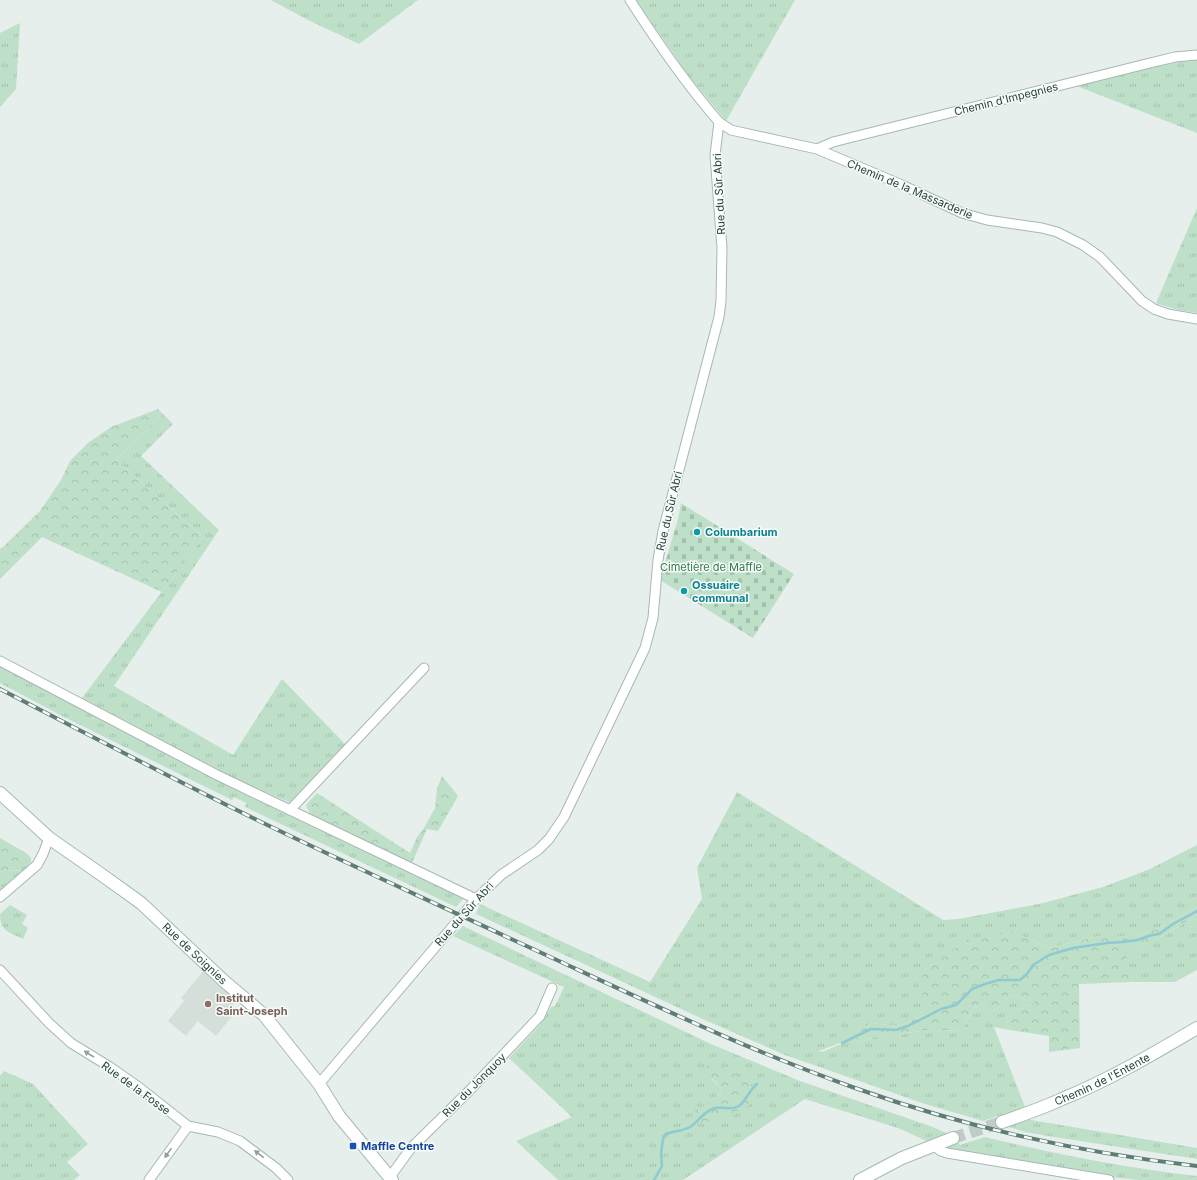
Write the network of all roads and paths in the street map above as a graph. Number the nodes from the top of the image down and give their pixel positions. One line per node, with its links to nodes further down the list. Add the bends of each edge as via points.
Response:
1 (630, 0): 3 (street, via 664,51)
2 (1197, 55): 4 (street, Chemin d'Impegnies, via 1150,63 833,142)
3 (719, 122): 4 (street, Chemin de la Massarderie, via 731,130); 12 (street, Rue du Sûr Abri, via 716,156 722,248 719,317 663,531 651,631 564,817 538,850 501,875)
4 (817, 149): 5 (street, Chemin de la Massarderie, via 962,213 987,220 1042,228 1071,238 1100,257 1142,301 1154,309)
5 (1197, 319)
6 (0, 661): 9 (street, via 217,775)
7 (424, 668): 9 (street)
8 (0, 792): 10 (street, Rue de Soignies)
9 (290, 810): 12 (street)
10 (49, 838): 11 (street, via 37,865); 16 (street, Rue de Soignies, via 141,903 264,1015)
11 (0, 897)
12 (476, 899): 16 (street, Rue du Sûr Abri)
13 (0, 970): 18 (street, Rue de la Fosse, one-way to 13, via 140,1088 60,1034)
14 (552, 988): 21 (street, Rue du Jonquoy, via 540,1016 411,1148)
15 (1197, 1028): 17 (street, Chemin de l'Entente, via 1119,1073 1063,1099)
16 (319, 1084): 21 (street, Rue de Soignies, via 339,1116)
17 (1002, 1122)
18 (188, 1126): 22 (street, one-way to 22); 23 (street, Rue de la Fosse, one-way to 18, via 240,1141 218,1132)
19 (953, 1138): 20 (street)
20 (934, 1146): 24 (street, via 902,1158); 25 (street, via 947,1153)
21 (391, 1179)
22 (149, 1180)
23 (288, 1180)
24 (860, 1180)
25 (1109, 1180)

